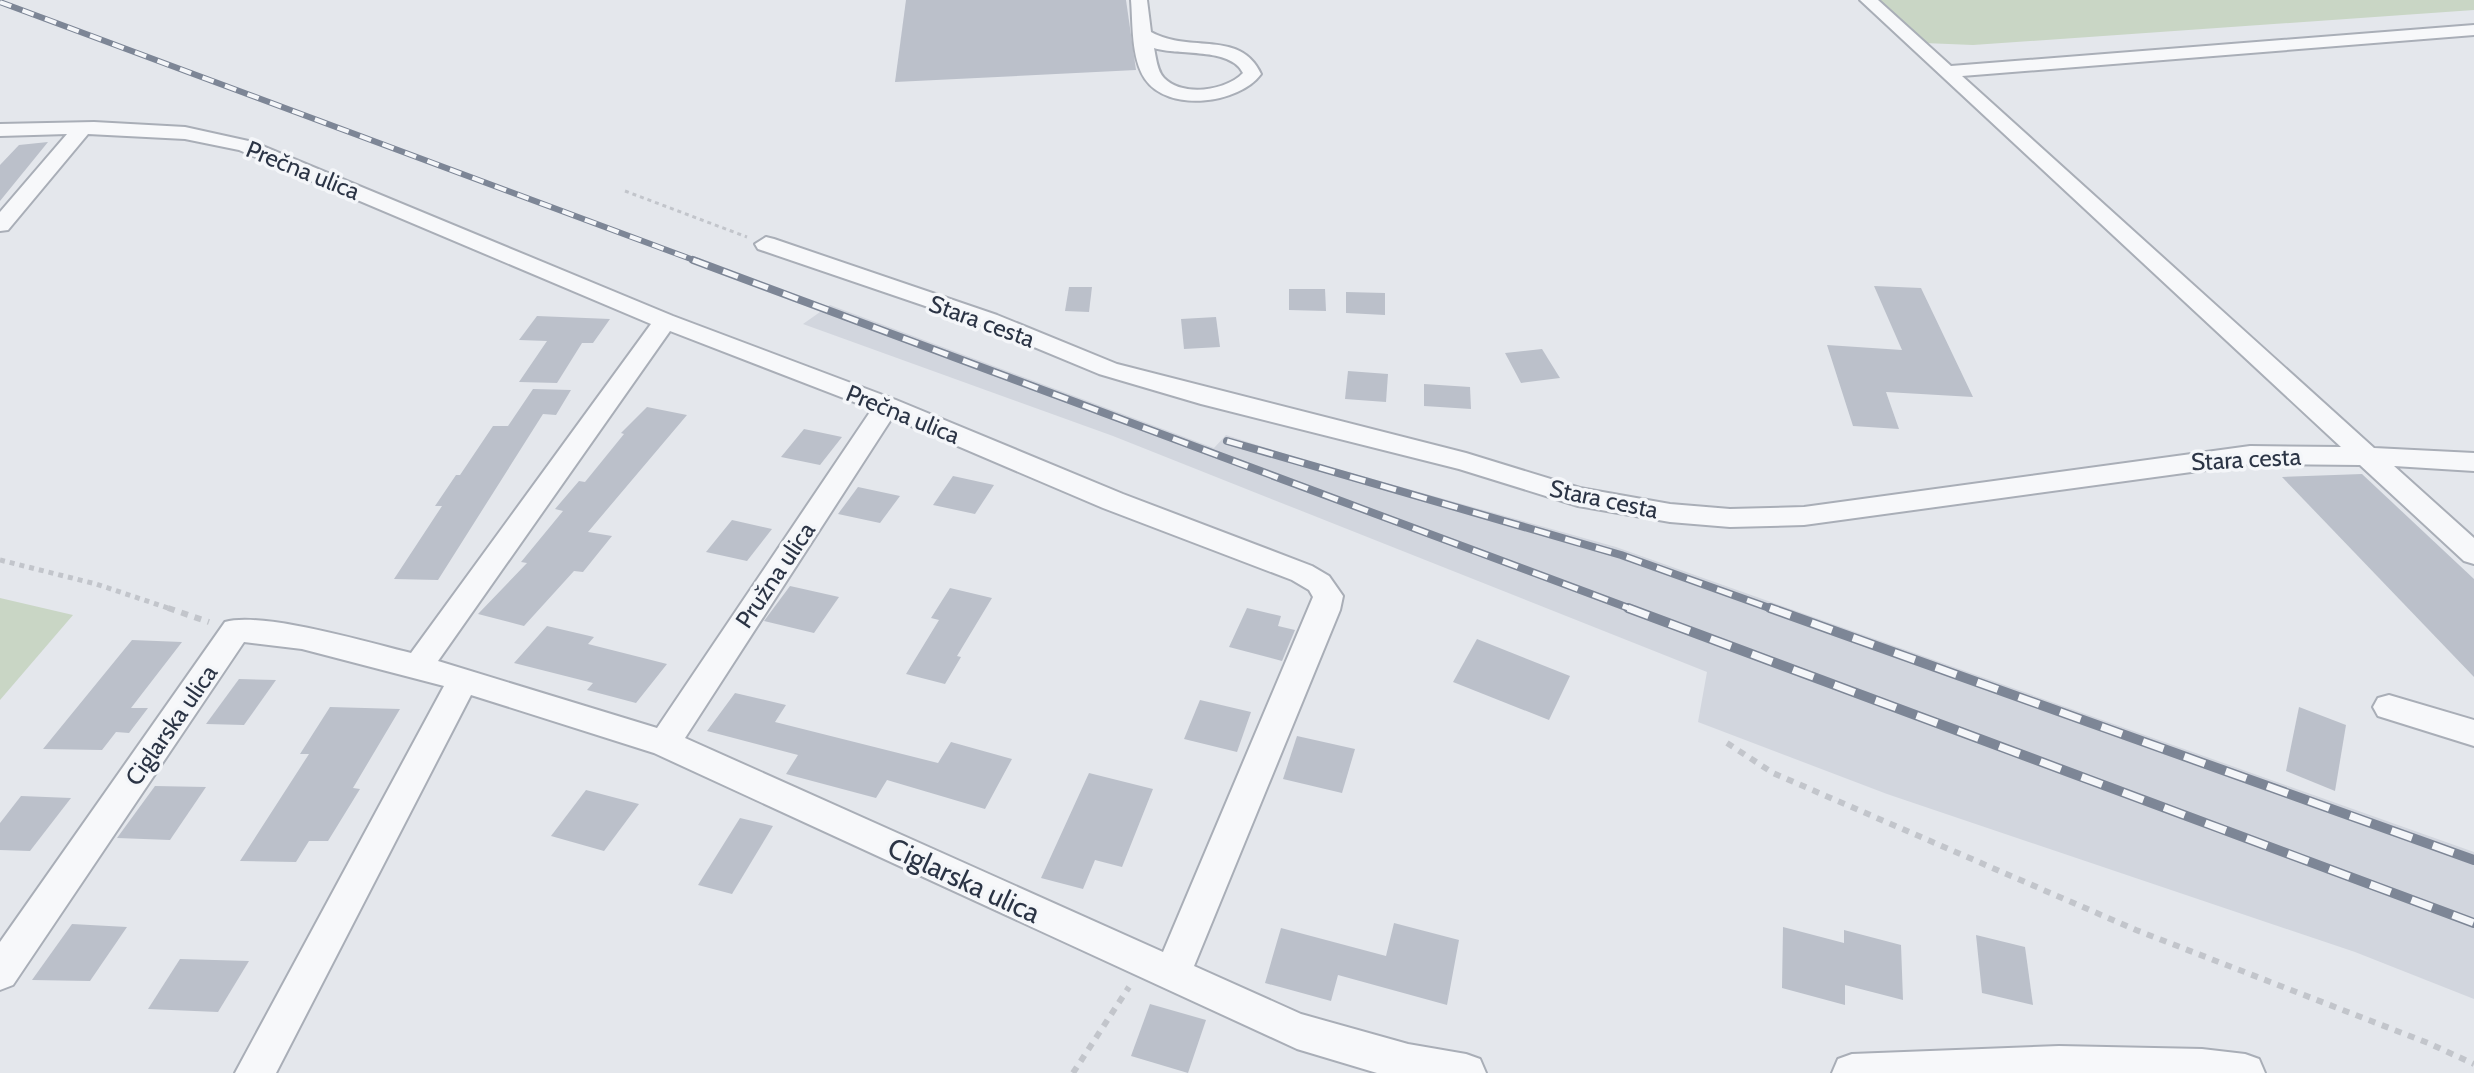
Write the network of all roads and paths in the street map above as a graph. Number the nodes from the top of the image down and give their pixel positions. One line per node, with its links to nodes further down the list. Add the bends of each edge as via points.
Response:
1 (1139, 0): 4 (street)
2 (1868, 0): 5 (street)
3 (2474, 30): 5 (street)
4 (1145, 36): 4 (street, via 1152,76 1166,88 1214,94 1236,88 1252,74 1248,63 1235,55 1170,47)
5 (1949, 72): 13 (street)
6 (83, 128): 7 (street, Prečna ulica); 9 (street); 11 (street, Prečna ulica, via 183,130 246,146)
7 (0, 130)
8 (625, 191): 10 (path)
9 (0, 225)
10 (766, 244): 13 (street, Stara cesta, via 989,320 1108,369 1466,462 1578,497 1670,513 1804,516 2250,455)
11 (665, 321): 12 (street, Prečna ulica); 18 (street)
12 (887, 406): 22 (street, Pružna ulica); 24 (street, Prečna ulica, via 1302,573 1328,596)
13 (2368, 456): 14 (street, Stara cesta); 15 (street)
14 (2474, 462)
15 (2474, 554)
16 (0, 560): 17 (path, via 96,584)
17 (236, 630): 18 (street, Ciglarska ulica, via 302,638); 25 (street, Ciglarska ulica)
18 (418, 666): 19 (street, Ciglarska ulica)
19 (463, 680): 22 (street, Ciglarska ulica); 28 (street)
20 (2389, 707): 21 (street)
21 (2474, 733)
22 (664, 743): 24 (street, Ciglarska ulica)
23 (1727, 743): 26 (path, via 1773,773 2122,924)
24 (1158, 969): 29 (path); 30 (street, Ciglarska ulica, via 1297,1031 1408,1063)
25 (0, 973)
26 (2474, 1064)
27 (1958, 1069): 31 (street); 32 (street, via 2127,1065)
28 (255, 1073)
29 (1073, 1073)
30 (1466, 1073)
31 (1852, 1073)
32 (2245, 1073)

